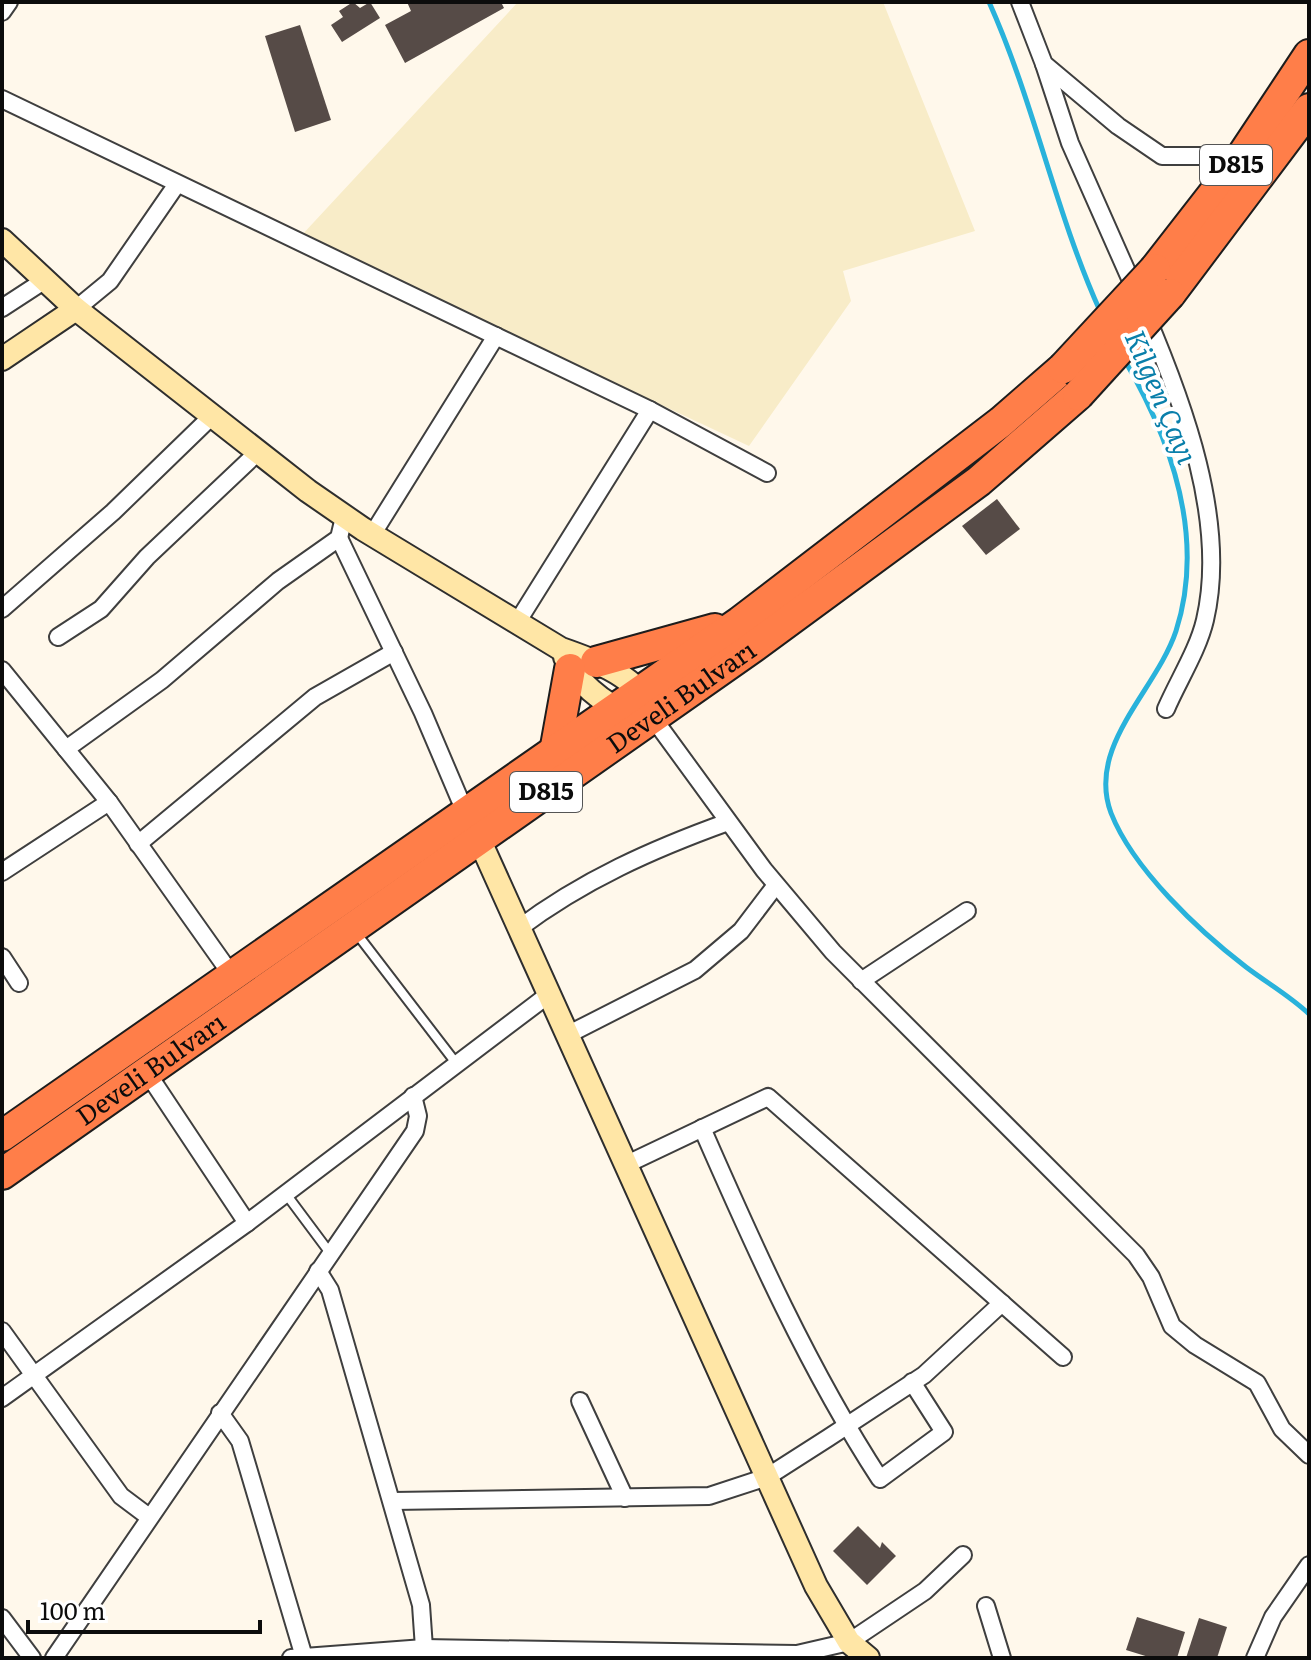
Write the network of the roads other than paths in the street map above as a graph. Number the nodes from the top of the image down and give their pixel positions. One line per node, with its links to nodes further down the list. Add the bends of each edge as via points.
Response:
1 (9, 2): 3 (street)
2 (1020, 2): 5 (street)
3 (2, 12)
4 (1309, 55): 8 (highway, D815)
5 (1044, 64): 8 (street, via 1162,156); 31 (street, via 1070,143 1173,379 1211,523 1205,621)
6 (2, 99): 9 (street)
7 (1309, 109): 29 (highway, Develi Bulvarı / D815, bridge, via 1170,294 1078,395 979,481)
8 (1242, 156): 24 (highway, Develi Bulvarı / D815, bridge, via 1155,269 1063,368 1001,422)
9 (177, 184): 13 (street, via 110,281); 14 (street)
10 (2, 240): 11 (street)
11 (45, 280): 12 (street); 13 (street)
12 (2, 308)
13 (76, 309): 15 (street); 17 (street)
14 (496, 336): 16 (street); 21 (street)
15 (2, 359)
16 (650, 410): 19 (street); 23 (street)
17 (212, 416): 18 (street); 22 (street)
18 (258, 452): 20 (street); 25 (street, via 147,557 101,609)
19 (767, 473)
20 (342, 527): 21 (street); 26 (street); 32 (street, via 162,680)
21 (372, 535): 23 (street)
22 (2, 609)
23 (518, 621): 27 (street)
24 (740, 622): 27 (highway); 29 (highway, Develi Bulvarı / D815)
25 (58, 637)
26 (394, 652): 36 (street); 37 (street, via 315,697)
27 (576, 660): 29 (street); 30 (street); 33 (highway)
28 (2, 670): 32 (street)
29 (647, 704): 30 (highway, Develi Bulvarı / D815); 35 (street); 36 (highway, Develi Bulvarı / D815)
30 (615, 709): 33 (highway, Develi Bulvarı / D815)
31 (1166, 709)
32 (66, 749): 34 (street)
33 (555, 752): 36 (highway, Develi Bulvarı / D815)
34 (109, 802): 37 (street); 38 (street)
35 (728, 822): 39 (street); 42 (street, via 627,861)
36 (472, 827): 41 (highway, Develi Bulvarı / D815); 42 (street); 44 (highway, Develi Bulvarı / D815)
37 (138, 844): 44 (street)
38 (2, 872)
39 (776, 885): 45 (street); 48 (street, via 741,931 695,970)
40 (967, 911): 45 (street)
41 (352, 927): 49 (lane); 50 (highway, Develi Bulvarı / D815)
42 (518, 929): 47 (street)
43 (2, 957): 46 (street)
44 (231, 974): 53 (highway, Develi Bulvarı / D815)
45 (861, 981): 69 (street, via 1136,1255 1172,1326 1257,1383 1282,1429)
46 (19, 983)
47 (548, 995): 48 (street); 49 (street)
48 (567, 1035): 54 (street)
49 (456, 1063): 51 (street)
50 (146, 1071): 55 (highway, Develi Bulvarı / D815); 57 (street)
51 (413, 1096): 56 (street); 58 (street, via 415,1131)
52 (702, 1128): 54 (street); 60 (street, via 768,1097); 68 (street)
53 (2, 1136)
54 (625, 1165): 70 (street)
55 (2, 1174)
56 (286, 1194): 57 (street); 58 (lane)
57 (247, 1223): 63 (street)
58 (330, 1253): 59 (street)
59 (318, 1271): 67 (street); 72 (street, via 330,1290)
60 (1002, 1303): 62 (street); 64 (street)
61 (2, 1331): 63 (street)
62 (1063, 1357)
63 (35, 1374): 65 (street); 73 (street, via 121,1496)
64 (912, 1382): 68 (street); 68 (street, via 944,1432 880,1479)
65 (2, 1398)
66 (580, 1401): 71 (street)
67 (220, 1413): 73 (street); 80 (street, via 240,1441)
68 (846, 1426): 70 (street)
69 (1309, 1455)
70 (767, 1477): 71 (street, via 709,1496); 78 (street, via 816,1586)
71 (625, 1498): 72 (street)
72 (393, 1501): 79 (street, via 421,1605)
73 (149, 1517): 82 (street)
74 (963, 1555): 78 (street, via 925,1591)
75 (1309, 1565): 85 (street, via 1273,1617)
76 (986, 1606): 84 (street)
77 (2, 1618): 81 (street)
78 (849, 1642): 79 (street, via 797,1654); 83 (street)
79 (424, 1648): 80 (street)
80 (297, 1657)
81 (32, 1658)
82 (54, 1658)
83 (868, 1658)
84 (1002, 1658)
85 (1255, 1658)

